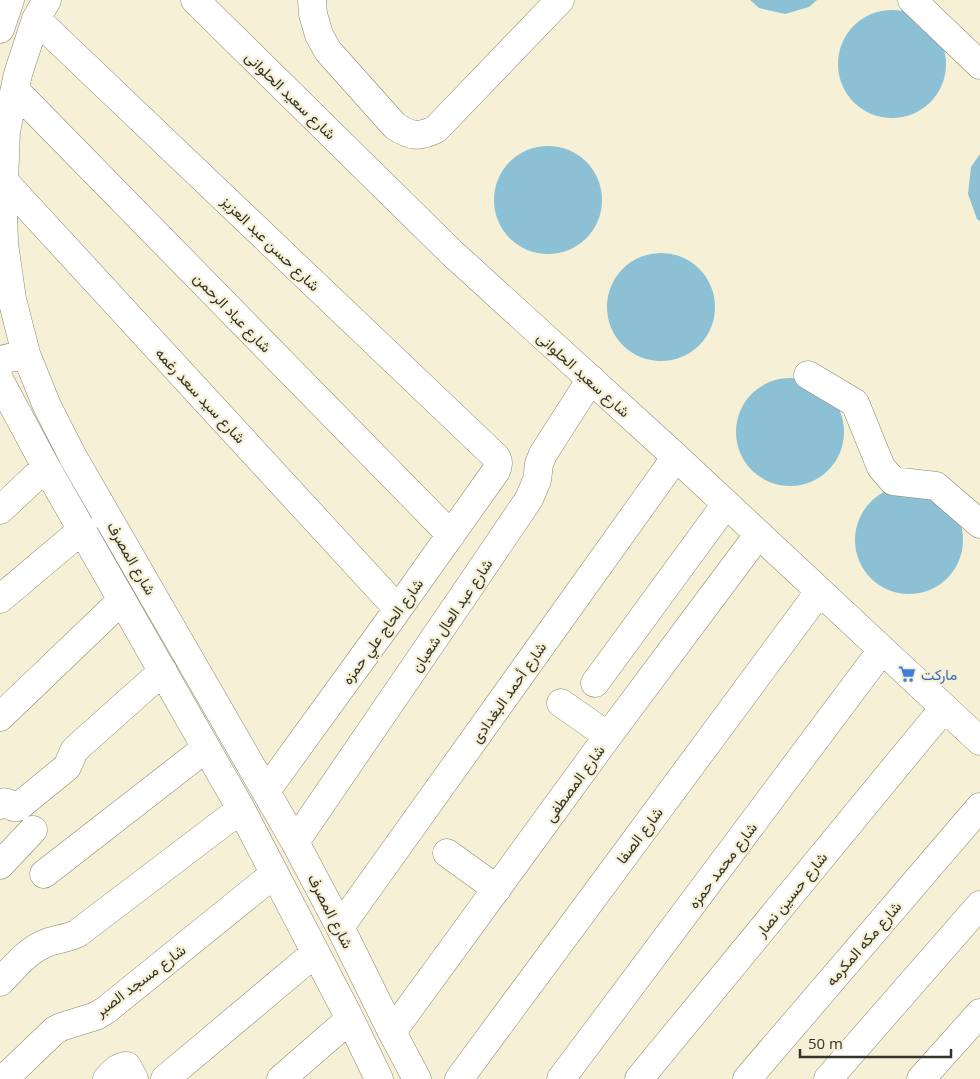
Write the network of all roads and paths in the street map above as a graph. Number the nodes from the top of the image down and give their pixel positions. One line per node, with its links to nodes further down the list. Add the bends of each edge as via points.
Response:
1 (10, 0): 7 (street)
2 (195, 0): 14 (street, شارع سعيد الحلوانى, via 452,253)
3 (312, 0): 4 (street, via 319,34 328,51 395,126 416,135 436,129)
4 (560, 0)
5 (912, 0): 8 (street)
6 (41, 10): 9 (street, شارع المصرف); 18 (street, شارع حسن عبد العزيز, via 496,457 499,462)
7 (0, 29)
8 (980, 65)
9 (15, 90): 10 (street, شارع المصرف, via 6,131); 23 (street, شارع عباد الرحمن)
10 (4, 181): 11 (street, شارع المصرف, via 4,244 12,300); 28 (street, شارع سيد سعد رغمه)
11 (26, 354): 12 (street); 38 (street, شارع المصرف, via 47,406 73,456)
12 (0, 360)
13 (808, 374): 21 (street, via 855,403 882,467 893,481 936,486)
14 (590, 379): 16 (street, شارع سعيد الحلوانى); 43 (street, شارع عبد العال شعبان, via 543,454 529,499)
15 (4, 399): 17 (street, شارع المصرف)
16 (676, 457): 19 (street, شارع سعيد الحلوانى); 50 (street, شارع أحمد البغدادى)
17 (46, 467): 20 (street); 22 (street, شارع المصرف)
18 (496, 471): 23 (street, شارع الحاج علي حمزه)
19 (726, 504): 24 (street, شارع سعيد الحلوانى); 31 (street)
20 (0, 510)
21 (980, 524)
22 (82, 529): 26 (street); 27 (street, شارع المصرف)
23 (451, 535): 28 (street, شارع الحاج علي حمزه)
24 (758, 535): 25 (street, شارع سعيد الحلوانى); 35 (street, شارع المصطفى)
25 (820, 592): 29 (street, شارع سعيد الحلوانى); 61 (street, شارع الصفا)
26 (0, 599)
27 (122, 600): 30 (street, شارع المصرف); 34 (street)
28 (398, 609): 38 (street, شارع الحاج علي حمزه)
29 (882, 650): 33 (street, شارع سعيد الحلوانى); 62 (street, شارع محمد حمزه)
30 (163, 671): 37 (street, شارع المصرف); 39 (street, via 74,751 67,767)
31 (595, 683)
32 (562, 702): 35 (street)
33 (944, 708): 36 (street, شارع سعيد الحلوانى); 63 (street, شارع حسين نصار)
34 (0, 717)
35 (608, 736): 48 (street, شارع المصطفى)
36 (980, 741)
37 (206, 748): 41 (street, شارع المصرف); 46 (street)
38 (266, 791): 43 (street, شارع المصرف)
39 (9, 806)
40 (980, 807): 64 (street, شارع مكه المكرمه)
41 (241, 809): 47 (street, شارع المصرف); 52 (street, via 78,933 37,947)
42 (33, 830): 45 (street)
43 (295, 842): 50 (street, شارع المصرف)
44 (447, 853): 48 (street)
45 (0, 865)
46 (44, 874)
47 (274, 874): 51 (street, شارع المصرف); 57 (street, شارع مسجد الصبر, via 106,1010 50,1034)
48 (497, 889): 55 (street, شارع المصطفى)
49 (980, 905): 65 (street)
50 (340, 927): 55 (street, شارع المصرف)
51 (315, 953): 54 (street, شارع المصرف); 58 (street)
52 (0, 982)
53 (980, 1013): 66 (street)
54 (350, 1019): 56 (street, شارع المصرف); 59 (street)
55 (398, 1042): 56 (street, شارع المصطفى); 60 (street, شارع المصرف)
56 (376, 1078)
57 (4, 1079)
58 (165, 1079)
59 (281, 1079)
60 (417, 1079)
61 (459, 1079)
62 (561, 1079)
63 (639, 1079)
64 (747, 1079)
65 (828, 1079)
66 (921, 1079)

